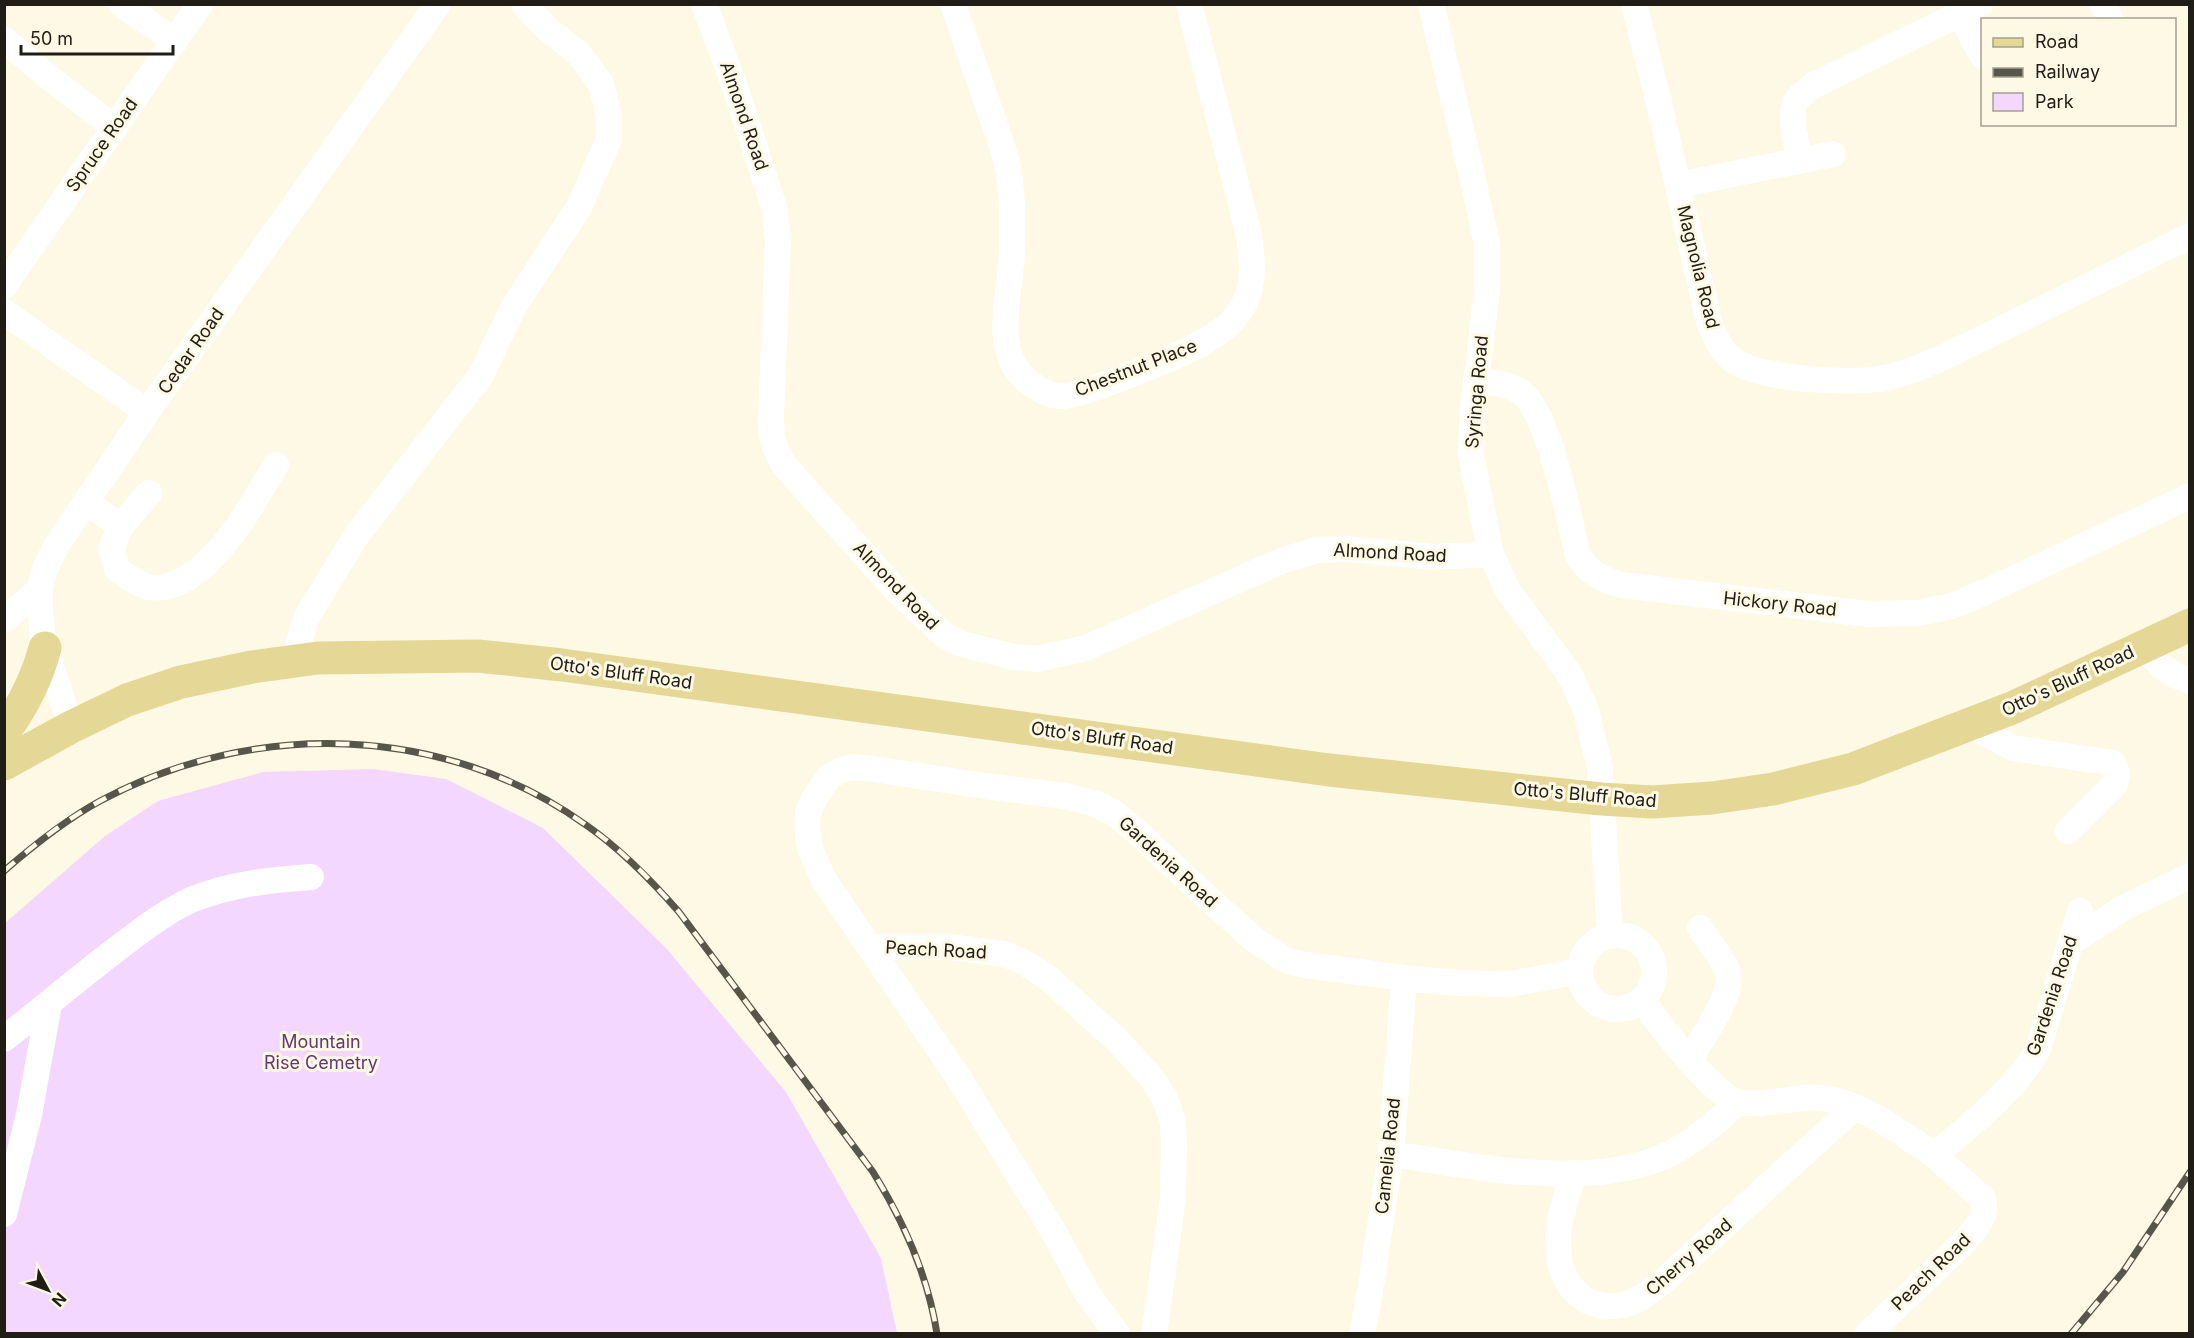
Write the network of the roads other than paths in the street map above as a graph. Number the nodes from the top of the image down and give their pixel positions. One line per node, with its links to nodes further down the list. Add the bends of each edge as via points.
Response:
1 (121, 4): 14 (street)
2 (200, 4): 14 (street, Spruce Road)
3 (524, 4): 36 (street, via 547,29 579,54 601,84 609,117 609,139 579,207 513,308 481,375 356,536 306,618)
4 (953, 4): 5 (street, Chestnut Place, via 1000,142 1011,187 1007,351 1025,379 1037,389 1058,396 1098,386 1206,341 1231,323 1250,292 1252,258 1248,231)
5 (1189, 4)
6 (1431, 4): 23 (street, Syringa Road, via 1487,245)
7 (1634, 4): 19 (street, Magnolia Road)
8 (2103, 4): 12 (street)
9 (435, 5): 24 (street, Cedar Road)
10 (704, 5): 30 (street, Almond Road, via 774,207 778,239 771,439 775,451 895,589 944,635 983,650 1037,659 1086,648 1281,561 1317,550 1434,557)
11 (1970, 9): 15 (street); 18 (street, via 1814,85 1803,94 1792,114)
12 (2110, 18)
13 (4, 39): 16 (street)
14 (175, 41): 16 (street, Spruce Road)
15 (1981, 48)
16 (115, 128): 21 (street, Spruce Road)
17 (1833, 153): 18 (street)
18 (1799, 159): 19 (street)
19 (1678, 185): 20 (street, Magnolia Road, via 1708,322 1718,342 1734,362 1782,376 1876,380 1904,374)
20 (2190, 236)
21 (8, 272)
22 (4, 312): 24 (street)
23 (1477, 381): 27 (street, Hickory Road, via 1503,384 1530,400 1548,438 1578,555 1596,576 1622,585 1867,614 1918,613 1952,606 1985,592); 30 (street, Syringa Road, via 1471,455)
24 (147, 412): 28 (street, Cedar Road)
25 (276, 465): 29 (street, via 212,558 195,574 171,586 148,587 117,569 111,548)
26 (149, 493): 29 (street)
27 (2190, 496)
28 (86, 502): 29 (street); 31 (street, Cedar Road, via 56,546)
29 (121, 526)
30 (1491, 554): 42 (street, Syringa Road, via 1508,591 1571,677 1586,710 1600,770)
31 (40, 589): 32 (street); 35 (street, Cedar Road)
32 (4, 620)
33 (2190, 625): 34 (main road, Otto's Bluff Road)
34 (2146, 646): 37 (street, via 2164,670); 38 (main road, Otto's Bluff Road)
35 (45, 648): 39 (street, Cedar Road); 40 (main road, via 24,704)
36 (293, 662): 39 (main road, Otto's Bluff Road, via 181,682 127,700); 42 (main road, Otto's Bluff Road, via 318,658 489,657 1329,770)
37 (2190, 681)
38 (1970, 725): 42 (main road, Otto's Bluff Road, via 1852,769 1773,789 1652,802); 43 (street, via 2013,748 2113,763 2117,773 2115,784)
39 (70, 727): 41 (main road, Otto's Bluff Road)
40 (4, 732)
41 (4, 764)
42 (1601, 799): 48 (street, Syringa Road)
43 (2068, 831)
44 (2190, 876): 49 (street, via 2125,907)
45 (311, 877): 54 (street, via 235,886 191,900 100,961)
46 (2080, 911): 49 (street, Gardenia Road)
47 (1700, 928): 56 (street, via 1728,972 1728,986)
48 (1610, 936): 51 (street, via 1587,951); 53 (street, via 1633,938 1650,955 1654,978)
49 (2070, 943): 60 (street, Gardenia Road, via 2038,1048 2027,1067 1981,1117)
50 (871, 947): 52 (street, Gardenia Road, via 824,880 810,849 807,828 808,813 822,786 835,773 853,767 1065,796 1096,804 1136,831 1255,940 1287,961); 63 (street, Peach Road, via 960,1080 1055,1233 1087,1293); 64 (street, Peach Road, via 949,947 1005,954 1025,963 1047,977 1116,1039 1153,1079 1173,1122 1174,1144 1173,1198)
51 (1580, 971): 52 (street, Gardenia Road, via 1510,984); 53 (street, via 1588,994 1607,1007 1627,1007)
52 (1404, 978): 59 (street, Camelia Road)
53 (1642, 999): 56 (street)
54 (49, 1004): 55 (street); 62 (street, via 29,1115)
55 (4, 1039)
56 (1689, 1060): 57 (street)
57 (1737, 1102): 58 (street, via 1818,1097); 61 (street, via 1692,1141 1670,1153 1642,1165)
58 (1855, 1107): 60 (street, via 1884,1120); 61 (street, Cherry Road, via 1659,1285 1639,1300 1624,1305 1610,1307 1583,1298 1562,1273 1558,1243 1562,1210)
59 (1391, 1154): 61 (street, via 1475,1166); 65 (street, Camelia Road)
60 (1934, 1155): 66 (street, Peach Road, via 1983,1199 1984,1213 1966,1240)
61 (1573, 1173)
62 (4, 1214)
63 (1117, 1334)
64 (1154, 1334)
65 (1362, 1334)
66 (1868, 1334)

